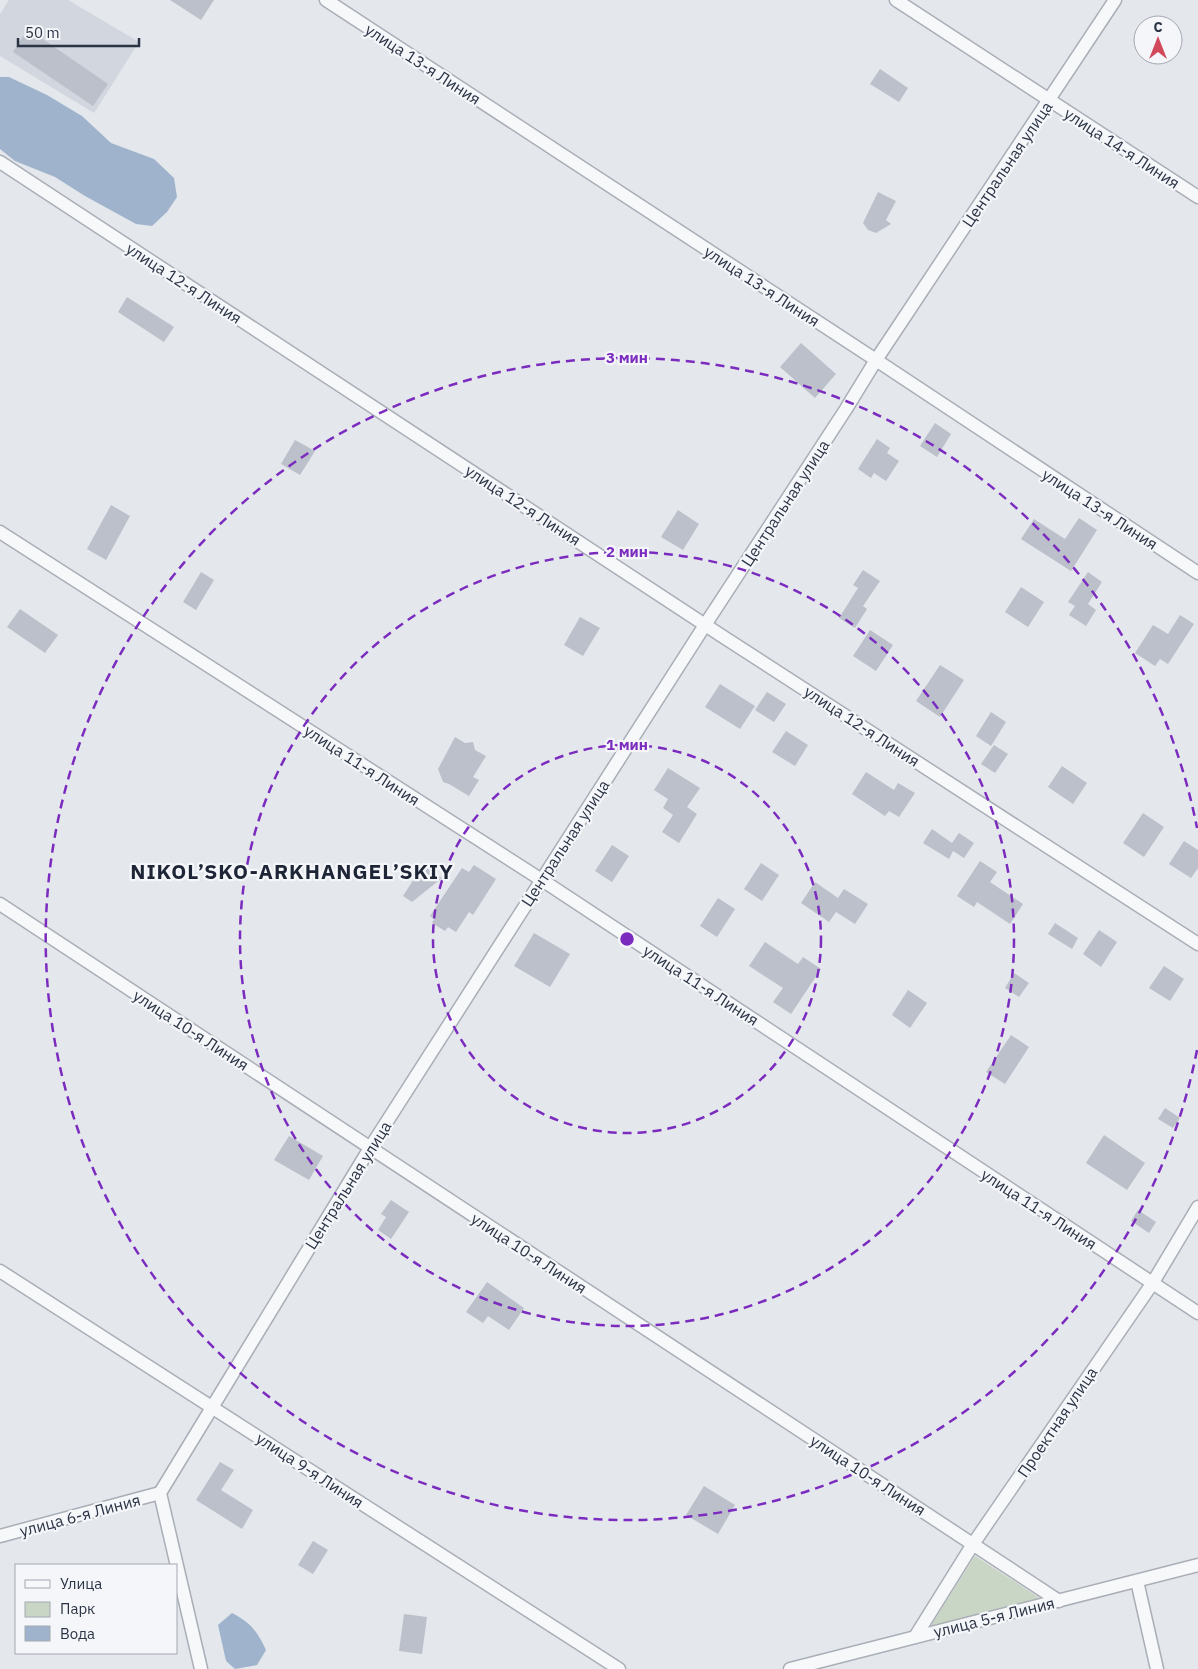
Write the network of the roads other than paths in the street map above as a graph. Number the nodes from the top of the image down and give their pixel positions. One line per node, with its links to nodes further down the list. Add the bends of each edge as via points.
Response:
1 (326, 0): 7 (street, улица 13-я Линия)
2 (896, 0): 4 (street, улица 14-я Линия)
3 (1115, 0): 4 (street, Центральная улица)
4 (1050, 101): 6 (street, улица 14-я Линия); 7 (street, Центральная улица)
5 (0, 162): 10 (street, улица 12-я Линия)
6 (1198, 197)
7 (876, 360): 9 (street, улица 13-я Линия); 10 (street, Центральная улица)
8 (0, 532): 11 (street, улица 11-я Линия)
9 (1198, 573)
10 (705, 625): 11 (street, Центральная улица); 13 (street, улица 12-я Линия)
11 (542, 880): 14 (street, Центральная улица); 17 (street, улица 11-я Линия)
12 (0, 904): 14 (street, улица 10-я Линия)
13 (1198, 944)
14 (370, 1148): 19 (street, Центральная улица); 22 (street, улица 10-я Линия)
15 (1198, 1207): 17 (street, Проектная улица)
16 (0, 1271): 19 (street, улица 9-я Линия)
17 (1152, 1284): 18 (street, улица 11-я Линия); 22 (street, Проектная улица)
18 (1198, 1313)
19 (212, 1407): 20 (street, Центральная улица); 30 (street, улица 9-я Линия)
20 (160, 1493): 21 (street, улица 6-я Линия); 23 (street)
21 (0, 1536)
22 (973, 1544): 27 (street, улица 10-я Линия); 28 (street, Проектная улица)
23 (177, 1564)
24 (1198, 1565): 26 (street, улица 5-я Линия)
25 (178, 1570): 29 (street)
26 (1137, 1581): 27 (street, улица 5-я Линия); 32 (street)
27 (1059, 1601): 28 (street, улица 5-я Линия)
28 (915, 1637): 31 (street, улица 5-я Линия)
29 (201, 1669)
30 (619, 1669)
31 (790, 1669)
32 (1157, 1669)

